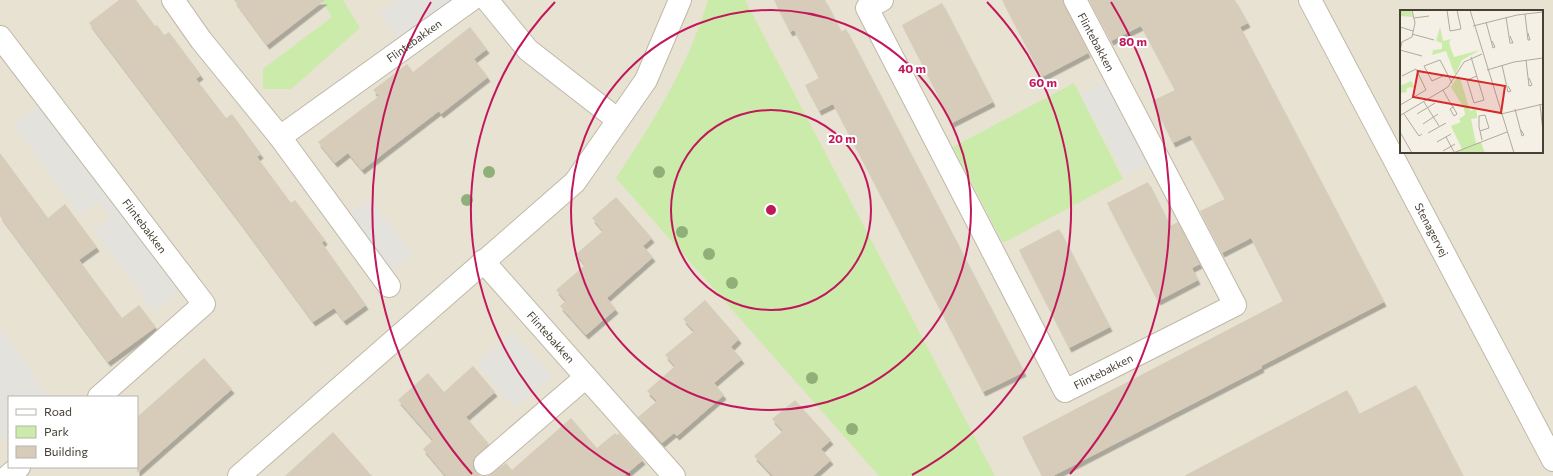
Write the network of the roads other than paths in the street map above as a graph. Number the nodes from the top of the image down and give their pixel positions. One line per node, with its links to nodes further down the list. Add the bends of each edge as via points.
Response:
1 (173, 0): 10 (street, via 201,40)
2 (471, 0): 10 (street, Flintebakken)
3 (487, 0): 9 (street, via 528,50)
4 (680, 0): 9 (street, via 646,80)
5 (882, 0): 6 (street, Flintebakken, via 867,8 1065,391 1234,305)
6 (1075, 0)
7 (1310, 0): 15 (street, Stenagervej)
8 (0, 37): 14 (street, Flintebakken, via 204,304)
9 (618, 120): 11 (street, via 575,182)
10 (280, 137): 12 (street)
11 (483, 262): 13 (street, Flintebakken); 19 (street)
12 (389, 286)
13 (586, 377): 16 (street); 20 (street, Flintebakken)
14 (100, 396)
15 (1553, 460)
16 (485, 464)
17 (17, 468): 18 (street)
18 (8, 476)
19 (239, 476)
20 (674, 476)

